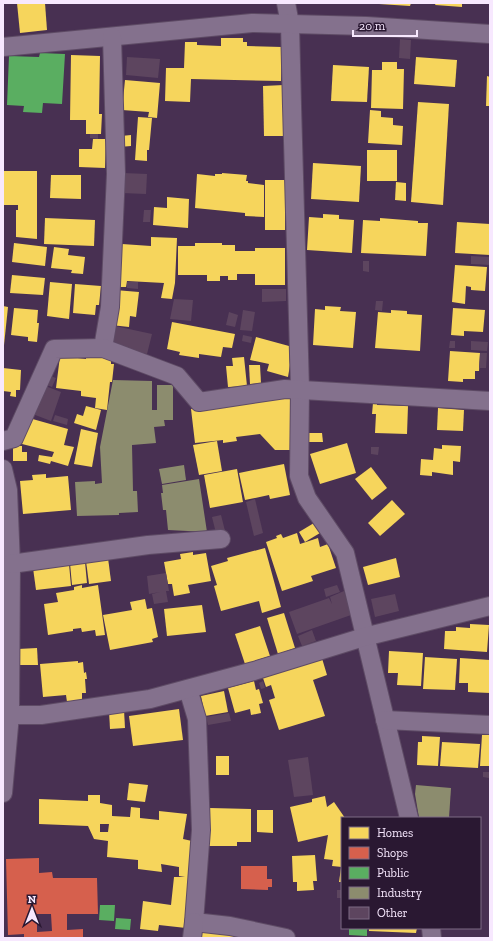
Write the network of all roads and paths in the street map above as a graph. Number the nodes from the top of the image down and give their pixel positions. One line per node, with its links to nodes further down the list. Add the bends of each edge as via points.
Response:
1 (286, 3): 2 (street)
2 (290, 24): 3 (street); 4 (street, via 252,23); 7 (street)
3 (490, 34)
4 (112, 37): 5 (street); 6 (street, via 116,174 110,307)
5 (3, 47)
6 (103, 348): 7 (street, via 177,376 200,402); 9 (street, via 54,349 14,438)
7 (300, 389): 8 (street); 14 (street, via 299,476 307,498 345,553)
8 (490, 401)
9 (3, 441)
10 (3, 469): 12 (street, via 8,490)
11 (221, 539): 12 (street, via 148,545)
12 (10, 564): 16 (street)
13 (490, 606): 14 (street)
14 (364, 637): 15 (street); 17 (street)
15 (188, 689): 16 (street, via 150,699 65,712); 21 (street, via 197,719 201,830)
16 (7, 715): 19 (street)
17 (385, 720): 18 (street); 20 (street)
18 (490, 725)
19 (3, 794)
20 (409, 817)
21 (193, 930): 22 (street, via 230,926)
22 (286, 938)

